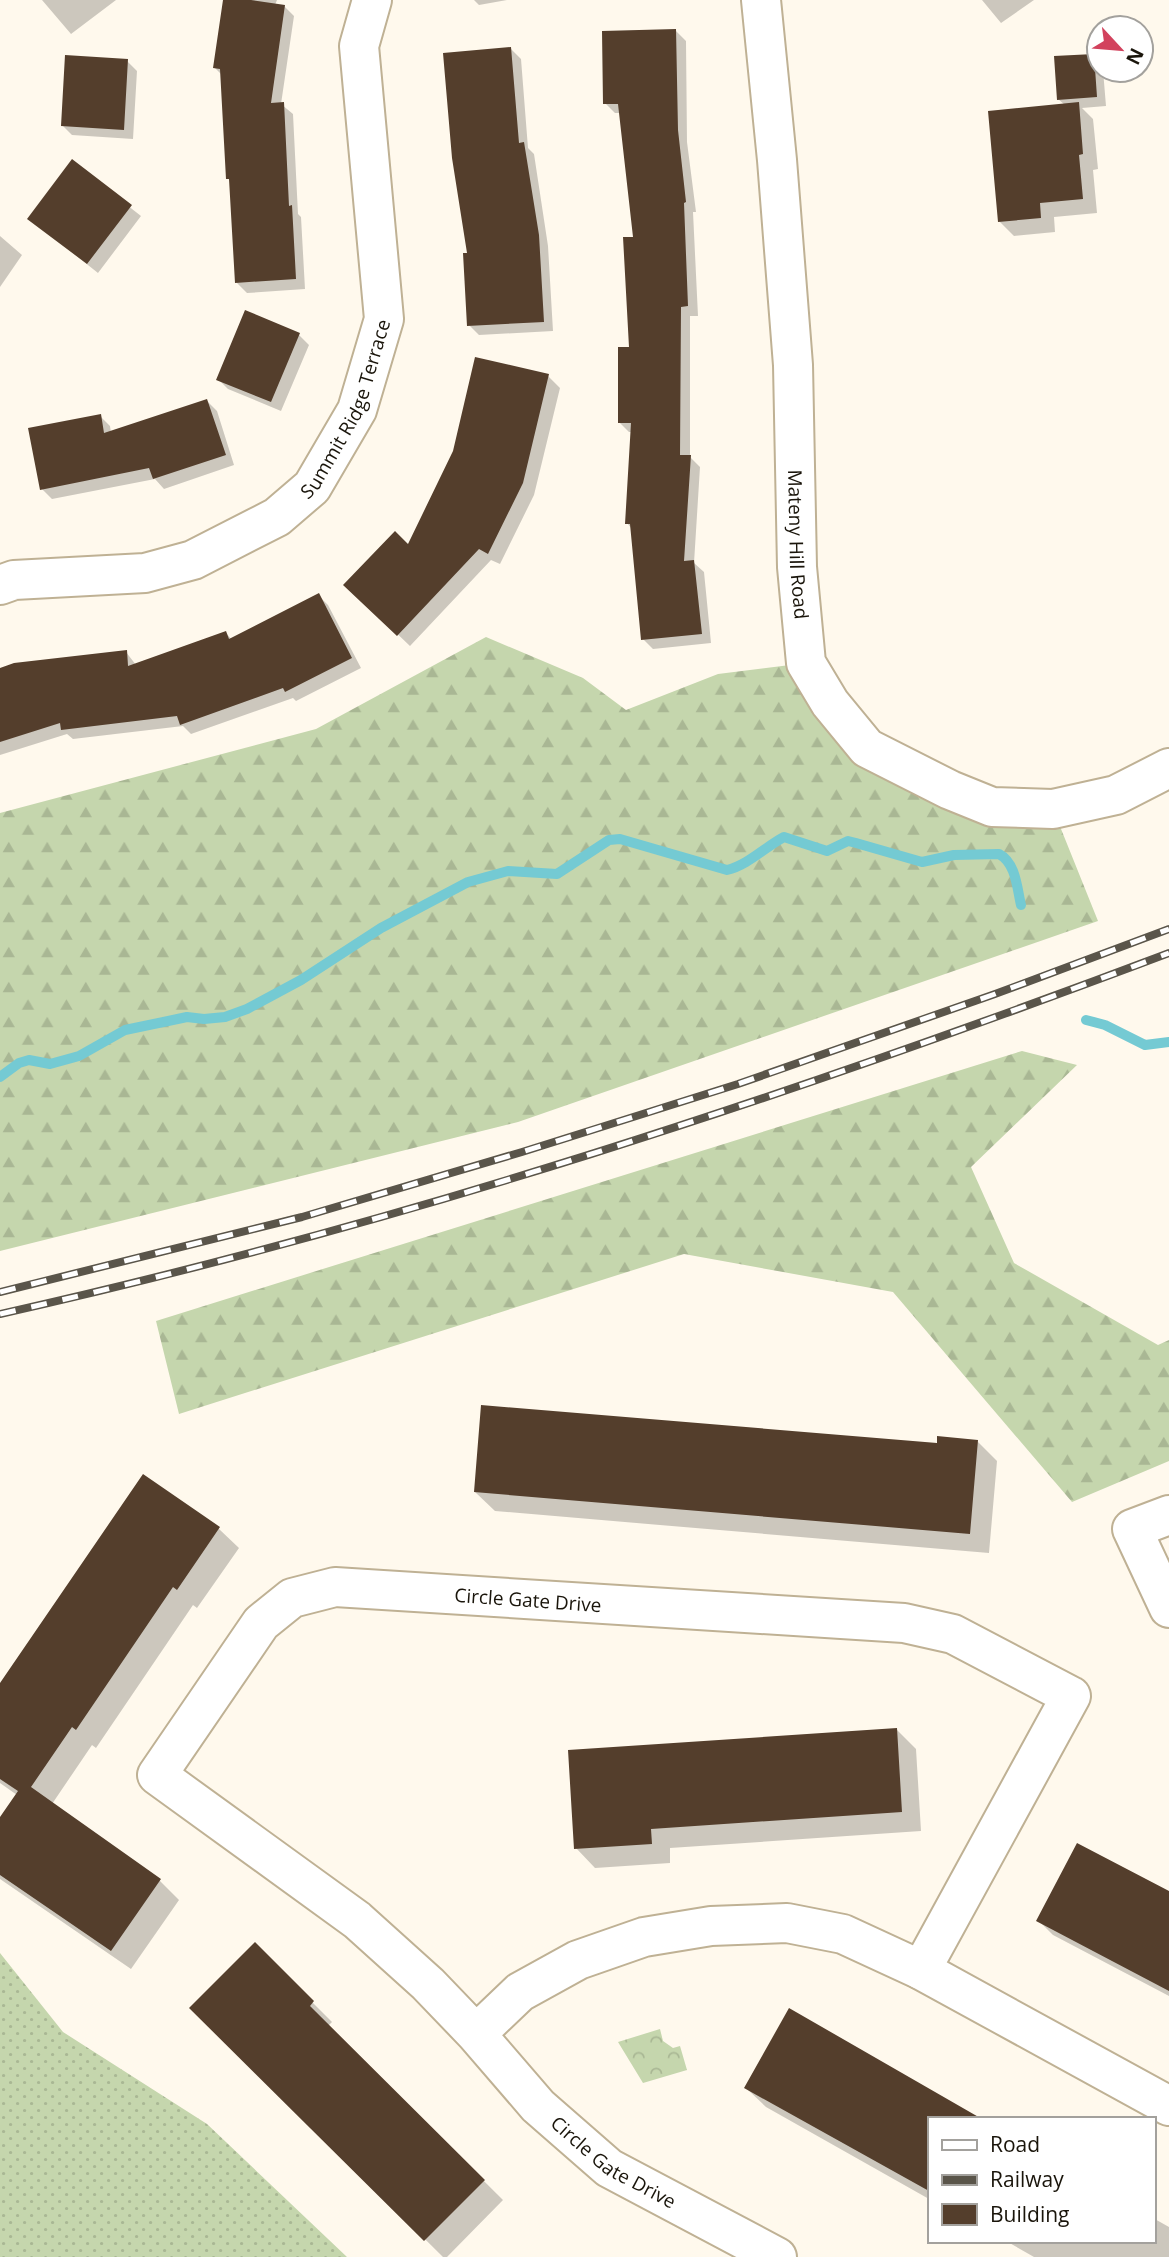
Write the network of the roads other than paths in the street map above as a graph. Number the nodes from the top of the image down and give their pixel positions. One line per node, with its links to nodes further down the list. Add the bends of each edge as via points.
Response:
1 (372, 0): 3 (street, Summit Ridge Terrace, via 359,46 384,320 357,410 312,487 277,517 192,560 145,573 14,580)
2 (761, 0): 4 (street, Mateny Hill Road, via 793,365 797,567 806,663 830,703 867,748 992,807 1053,809 1116,795)
3 (0, 585)
4 (1169, 768)
5 (1169, 1514): 6 (street, via 1132,1530)
6 (1169, 1608)
7 (921, 1970): 8 (street, via 843,1934 787,1923 711,1926 644,1937 578,1960 520,1992); 8 (street, Circle Gate Drive, via 1071,1696 953,1634 904,1623 335,1587 292,1598 261,1623 157,1775 357,1920); 9 (street)
8 (476, 2034): 10 (street, Circle Gate Drive, via 538,2106 609,2168)
9 (1169, 2106)
10 (777, 2257)

